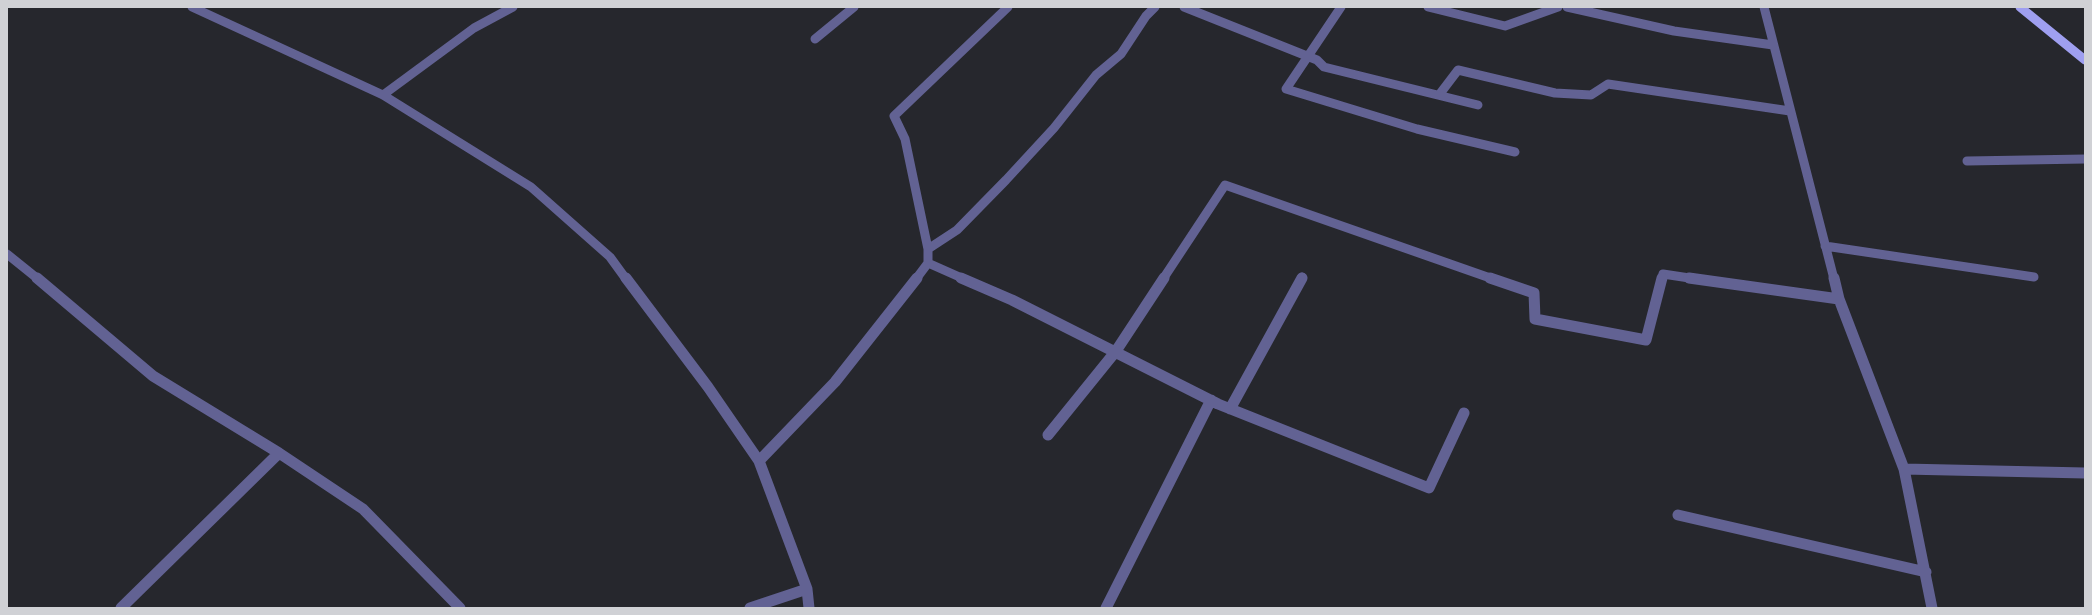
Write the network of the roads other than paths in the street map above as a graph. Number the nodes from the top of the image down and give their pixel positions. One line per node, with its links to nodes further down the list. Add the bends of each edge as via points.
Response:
1 (192, 7): 17 (street)
2 (512, 7): 17 (street, via 474,28)
3 (854, 7): 13 (street)
4 (1008, 7): 25 (street, via 894,116 904,139)
5 (1155, 7): 25 (street, via 1146,16 1121,54 1096,75 1054,128 1006,180 957,230)
6 (1184, 7): 15 (street)
7 (1341, 7): 15 (street)
8 (1428, 7): 9 (street, via 1505,26)
9 (1558, 7)
10 (1567, 7): 14 (street, via 1674,31)
11 (1764, 7): 14 (street)
12 (2020, 7): 16 (main road)
13 (815, 39)
14 (1773, 45): 20 (street)
15 (1308, 57): 18 (street, via 1317,60 1324,67); 21 (street, via 1286,89 1417,130)
16 (2085, 60)
17 (383, 95): 37 (street, via 531,187 610,257 708,387)
18 (1439, 95): 19 (street); 20 (street, via 1458,70 1555,93 1591,95 1608,84)
19 (1478, 105)
20 (1790, 111): 24 (street)
21 (1515, 152)
22 (2085, 159): 23 (street)
23 (1967, 161)
24 (1825, 246): 29 (street); 30 (street)
25 (928, 249): 27 (street)
26 (7, 254): 36 (street, via 76,309 153,376)
27 (928, 264): 31 (street, via 1012,300); 37 (street, via 835,382)
28 (1302, 277): 33 (street)
29 (2034, 277)
30 (1839, 299): 31 (street, via 1664,274 1646,340 1535,319 1534,293 1225,185); 38 (street)
31 (1116, 352): 32 (street); 35 (street)
32 (1211, 400): 33 (street); 47 (street)
33 (1230, 409): 34 (street, via 1429,488)
34 (1464, 413)
35 (1048, 435)
36 (279, 453): 43 (street); 44 (street, via 363,509)
37 (759, 461): 42 (street)
38 (1904, 469): 39 (street); 41 (street)
39 (2085, 474)
40 (1678, 515): 41 (street)
41 (1926, 572): 48 (street)
42 (807, 589): 45 (street); 46 (street)
43 (121, 608)
44 (460, 608)
45 (750, 608)
46 (809, 608)
47 (1106, 608)
48 (1932, 608)

